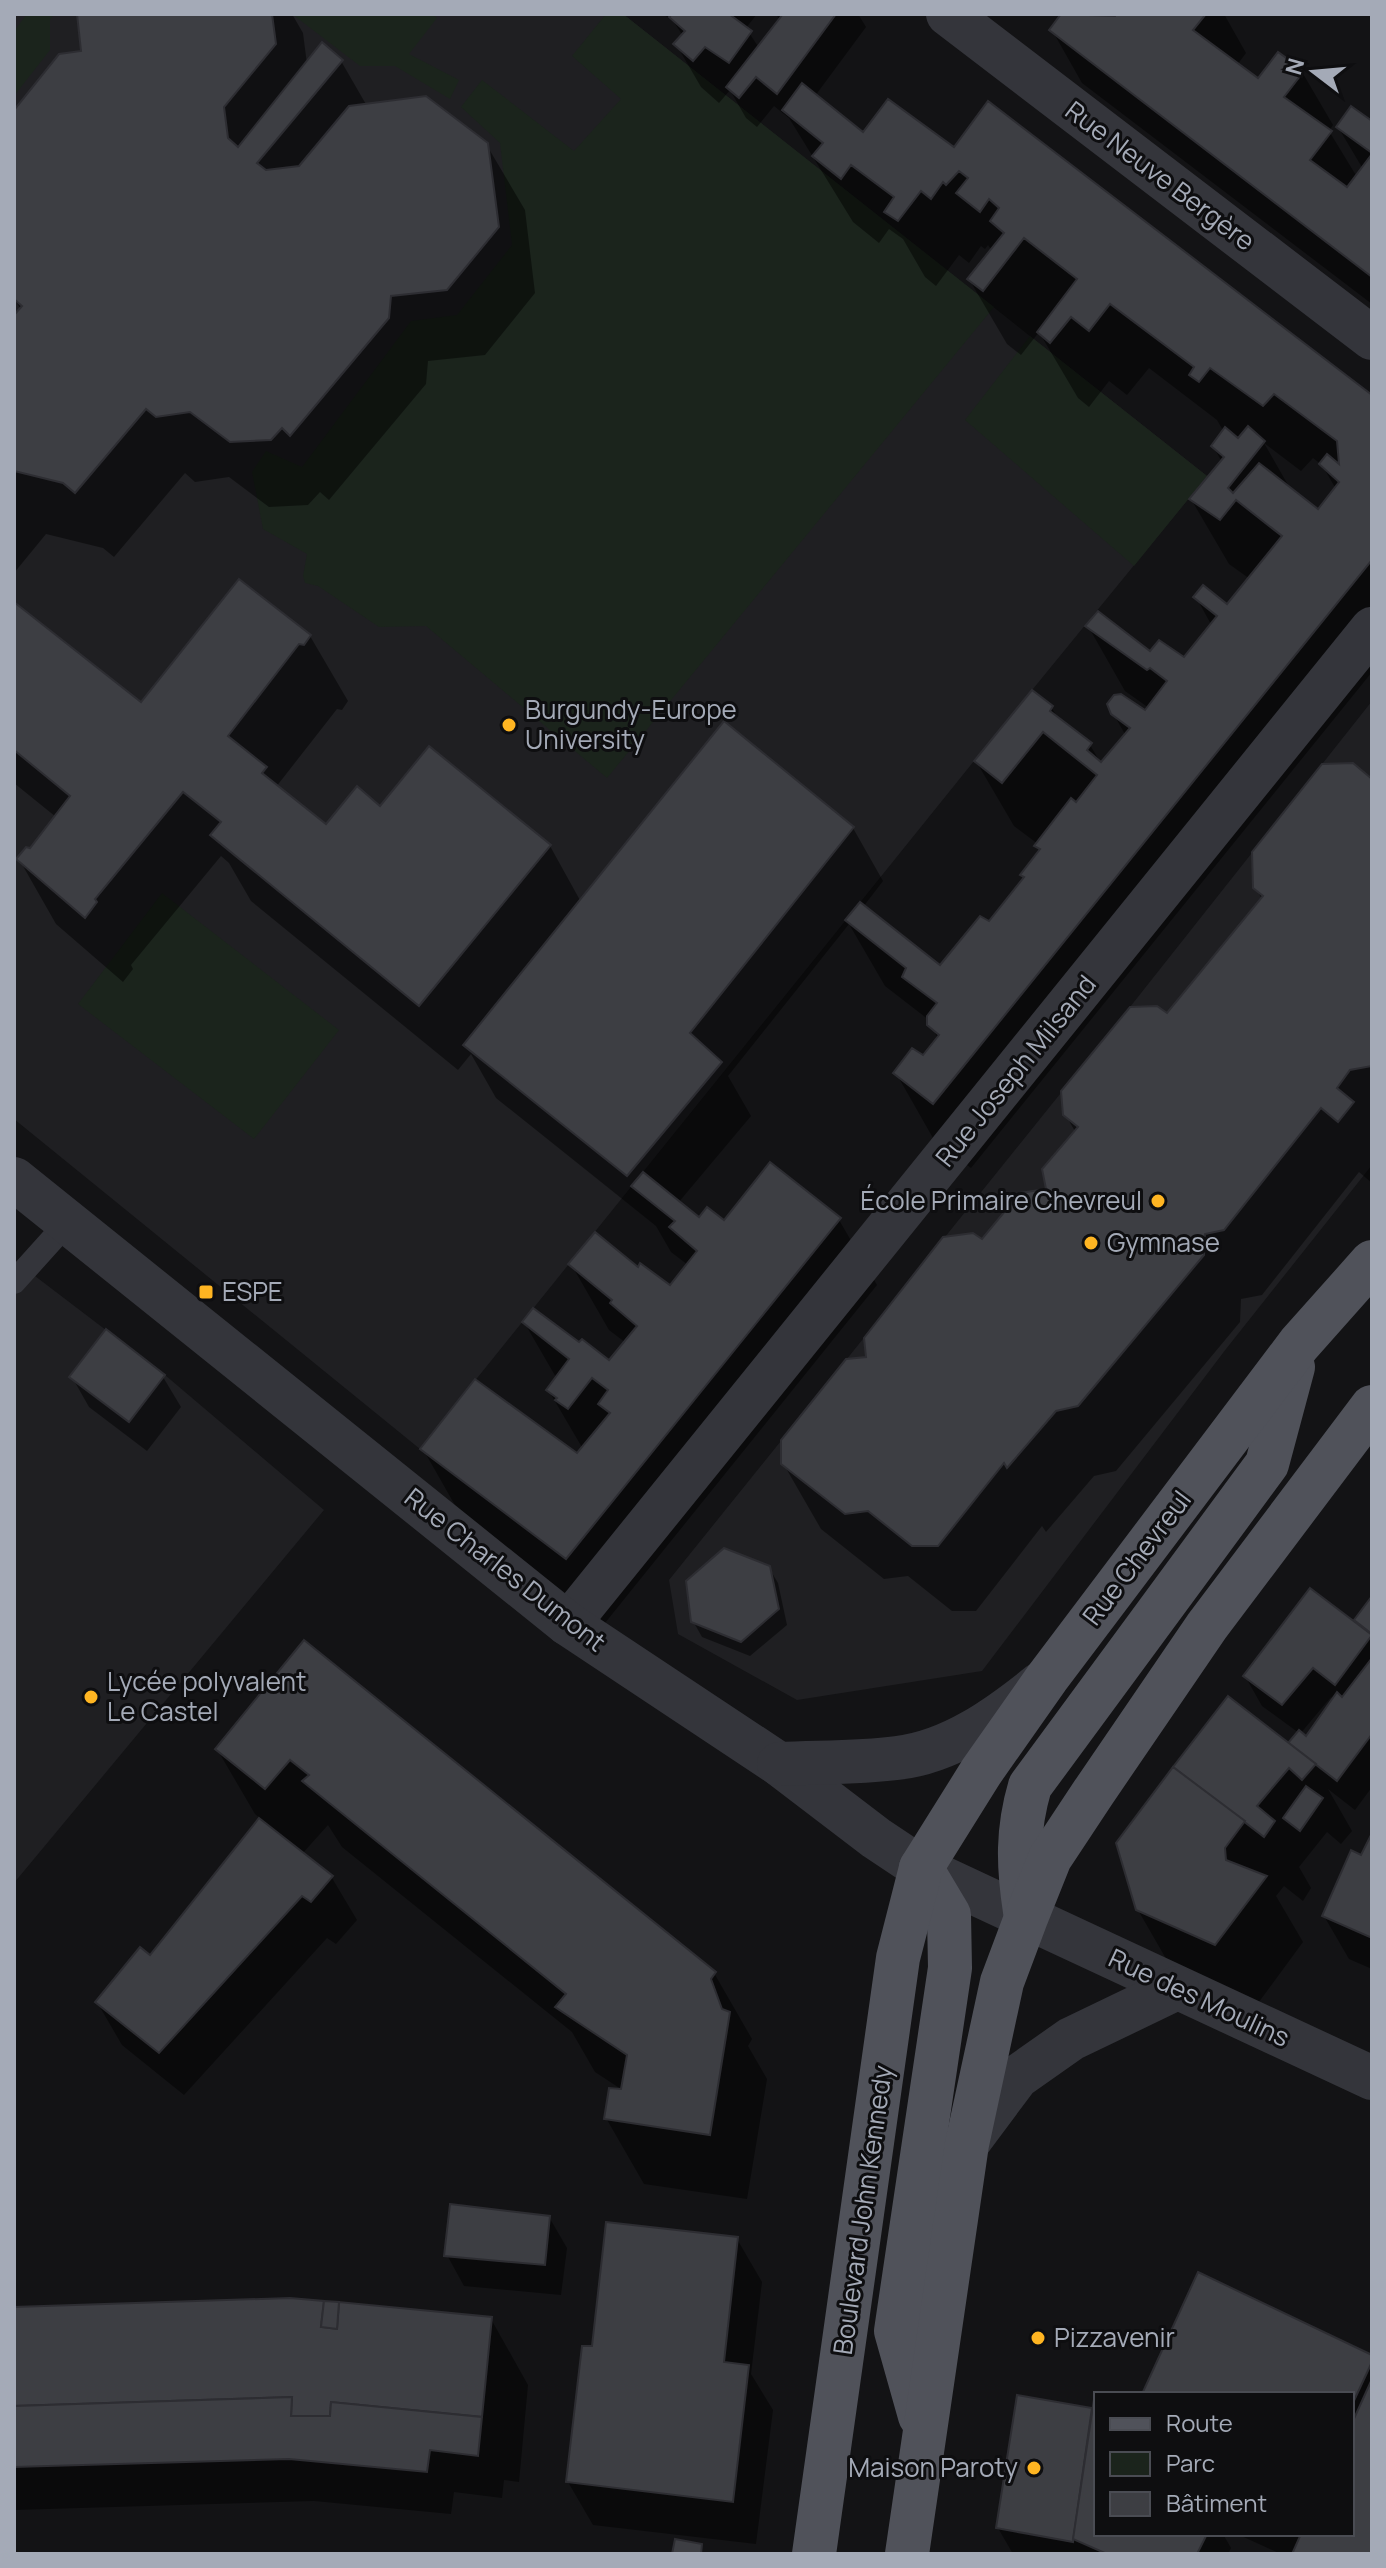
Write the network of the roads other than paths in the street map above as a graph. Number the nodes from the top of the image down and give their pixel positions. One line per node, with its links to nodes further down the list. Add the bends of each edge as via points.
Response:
1 (948, 14): 2 (street, Rue Neuve Bergère)
2 (1372, 338)
3 (1372, 629): 10 (street, Rue Joseph Milsand)
4 (14, 1179): 5 (street, Rue Charles Dumont)
5 (68, 1222): 7 (lane); 10 (street, Rue Charles Dumont)
6 (1372, 1262): 8 (main road, Rue Chevreul)
7 (14, 1282)
8 (1299, 1344): 11 (main road, Rue Chevreul); 14 (main road, via 1267,1464 1030,1786 1018,1865)
9 (1372, 1407): 14 (main road, via 1207,1626 1102,1780 1050,1858)
10 (568, 1624): 12 (street, Rue Charles Dumont)
11 (1047, 1678): 12 (street, via 1006,1711 948,1744 899,1758); 13 (main road, Rue Chevreul)
12 (779, 1764): 13 (street, Rue Charles Dumont)
13 (921, 1868): 14 (street, Rue Charles Dumont); 18 (main road, via 949,1915 950,1968 896,2331); 19 (main road, Boulevard John Kennedy, via 898,1958)
14 (1026, 1918): 15 (street, Rue des Moulins); 17 (main road, via 1002,1982)
15 (1177, 1988): 16 (street, Rue des Moulins); 17 (street, via 1071,2039 1017,2077)
16 (1372, 2078)
17 (967, 2144): 18 (main road)
18 (924, 2434): 20 (main road)
19 (814, 2554)
20 (907, 2554)

